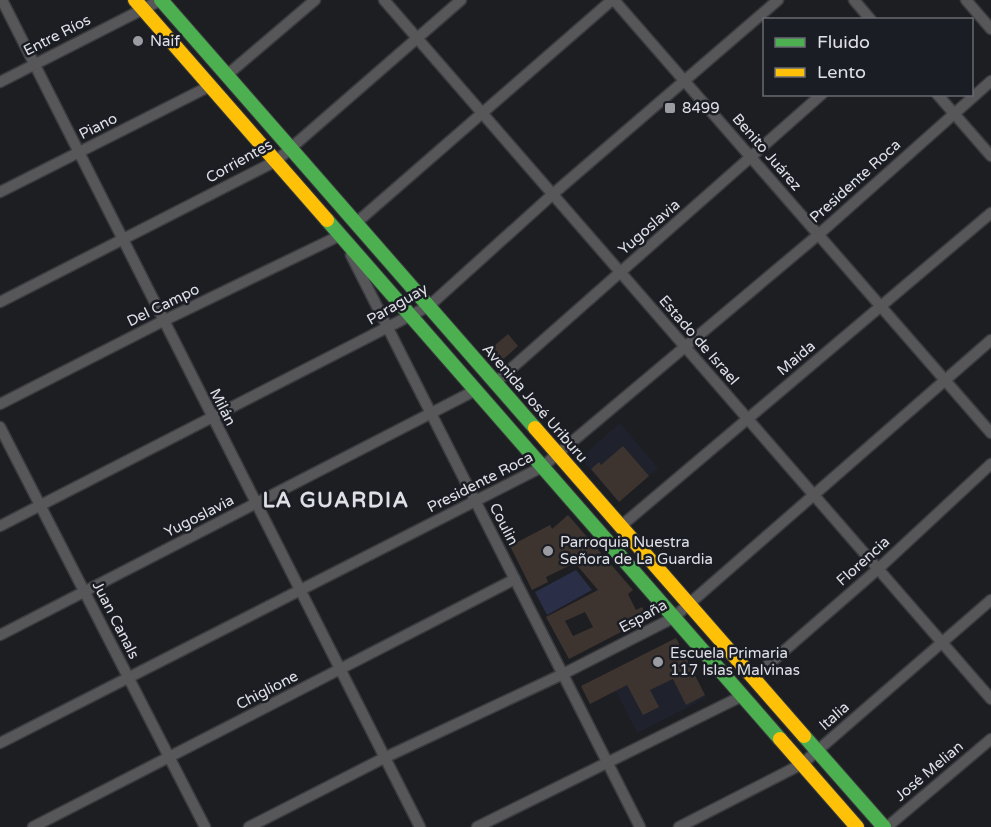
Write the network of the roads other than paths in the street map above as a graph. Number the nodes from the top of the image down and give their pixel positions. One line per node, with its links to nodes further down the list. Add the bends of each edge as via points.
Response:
1 (2, 0): 14 (street, Milán)
2 (161, 0): 10 (street, Entre Ríos); 15 (main road, Avenida José Uriburu)
3 (315, 0): 15 (street)
4 (384, 0): 13 (street, Estado de Israel)
5 (461, 0): 13 (street, Corrientes)
6 (613, 0): 18 (street, Benito Juárez); 22 (street)
7 (778, 0): 18 (street, Paraguay)
8 (855, 0): 11 (street)
9 (966, 0): 12 (street)
10 (139, 4): 14 (street, Entre Ríos); 19 (main road)
11 (869, 18)
12 (990, 26)
13 (417, 38): 22 (street, Estado de Israel); 24 (street, Corrientes)
14 (33, 65): 17 (street, Entre Ríos); 25 (street, Milán)
15 (227, 75): 24 (main road, Avenida José Uriburu)
16 (991, 81): 23 (street, Presidente Roca)
17 (0, 82)
18 (686, 82): 27 (street, Benito Juárez); 30 (street, Paraguay)
19 (210, 86): 25 (street, Piano); 28 (main road)
20 (820, 96): 27 (street, Yugoslavia)
21 (939, 96): 23 (street)
22 (481, 111): 30 (street, Estado de Israel); 32 (street)
23 (953, 113): 26 (street); 34 (street, Presidente Roca)
24 (290, 148): 28 (street, Corrientes); 32 (main road, Avenida José Uriburu)
25 (77, 153): 29 (street, Piano); 35 (street, Milán)
26 (991, 156)
27 (752, 158): 34 (street, Benito Juárez); 36 (street, Yugoslavia)
28 (276, 161): 33 (main road); 35 (street, Corrientes)
29 (0, 192)
30 (553, 195): 36 (street, Estado de Israel); 38 (street, Paraguay)
31 (991, 213): 39 (street, Maida)
32 (356, 223): 38 (main road, Avenida José Uriburu)
33 (341, 235): 40 (main road); 41 (street, Del Campo); 42 (street, Coulin)
34 (818, 235): 39 (street, Benito Juárez); 44 (street, Presidente Roca)
35 (122, 240): 37 (street, Corrientes); 41 (street, Milán)
36 (621, 272): 44 (street, Estado de Israel); 46 (street, Yugoslavia)
37 (0, 302)
38 (429, 306): 40 (street, Paraguay); 46 (main road, Avenida José Uriburu)
39 (881, 307): 45 (street, Benito Juárez); 51 (street, Maida)
40 (411, 316): 42 (street, Paraguay); 47 (main road)
41 (163, 321): 48 (street, Del Campo); 50 (street, Milán)
42 (388, 328): 49 (street, Coulin); 50 (street, Paraguay)
43 (991, 340): 45 (street, España)
44 (685, 347): 51 (street, Estado de Israel); 54 (street, Presidente Roca)
45 (945, 380): 53 (street, Benito Juárez); 57 (street, España)
46 (496, 382): 54 (main road, Avenida José Uriburu)
47 (476, 390): 49 (street, Yugoslavia); 56 (main road)
48 (0, 404)
49 (431, 413): 58 (street, Coulin); 59 (street, Yugoslavia)
50 (212, 418): 59 (street, Milán); 60 (street, Paraguay)
51 (748, 419): 57 (street, Estado de Israel); 62 (street, Maida)
52 (0, 427): 60 (street, Juan Canals)
53 (991, 433)
54 (558, 454): 56 (street, Presidente Roca); 62 (main road, Avenida José Uriburu)
55 (991, 464): 63 (street, Florencia)
56 (542, 467): 58 (street, Presidente Roca); 69 (main road)
57 (814, 495): 63 (street, Estado de Israel); 68 (street, España)
58 (475, 501): 64 (street, Coulin); 65 (street, Presidente Roca)
59 (255, 504): 65 (street, Milán); 66 (street, Yugoslavia)
60 (40, 505): 61 (street, Paraguay); 66 (street, Juan Canals)
61 (0, 526)
62 (621, 526): 68 (main road, Avenida José Uriburu)
63 (878, 569): 71 (street, Estado de Israel); 75 (street, Florencia)
64 (514, 579): 72 (street, Chiglione); 73 (street, Coulin)
65 (299, 591): 72 (street, Milán); 74 (street, Presidente Roca)
66 (84, 592): 70 (street, Yugoslavia); 74 (street, Juan Canals)
67 (991, 600): 71 (street, Italia)
68 (689, 605): 69 (street, España); 75 (main road, Avenida José Uriburu)
69 (674, 618): 73 (street, España); 76 (main road)
70 (0, 635)
71 (942, 643): 77 (street, Estado de Israel); 80 (street, Italia)
72 (339, 669): 81 (street, Chiglione); 82 (street, Milán)
73 (563, 674): 82 (street, España); 83 (street, Coulin)
74 (128, 678): 79 (street, Presidente Roca); 81 (street, Juan Canals)
75 (753, 678): 80 (main road, Avenida José Uriburu)
76 (742, 696): 83 (street); 84 (main road)
77 (991, 699)
78 (991, 739): 93 (street, José Melian)
79 (0, 743)
80 (817, 751): 84 (street, Italia); 93 (main road, Avenida José Uriburu)
81 (169, 757): 85 (street, Chiglione); 86 (street, Juan Canals)
82 (384, 758): 87 (street, España); 88 (street, Milán)
83 (607, 762): 89 (street); 90 (street, Coulin)
84 (802, 764): 91 (street, Italia); 92 (main road)
85 (33, 827)
86 (205, 827)
87 (249, 827)
88 (420, 827)
89 (477, 827)
90 (640, 827)
91 (678, 827)
92 (857, 827)
93 (885, 827)

